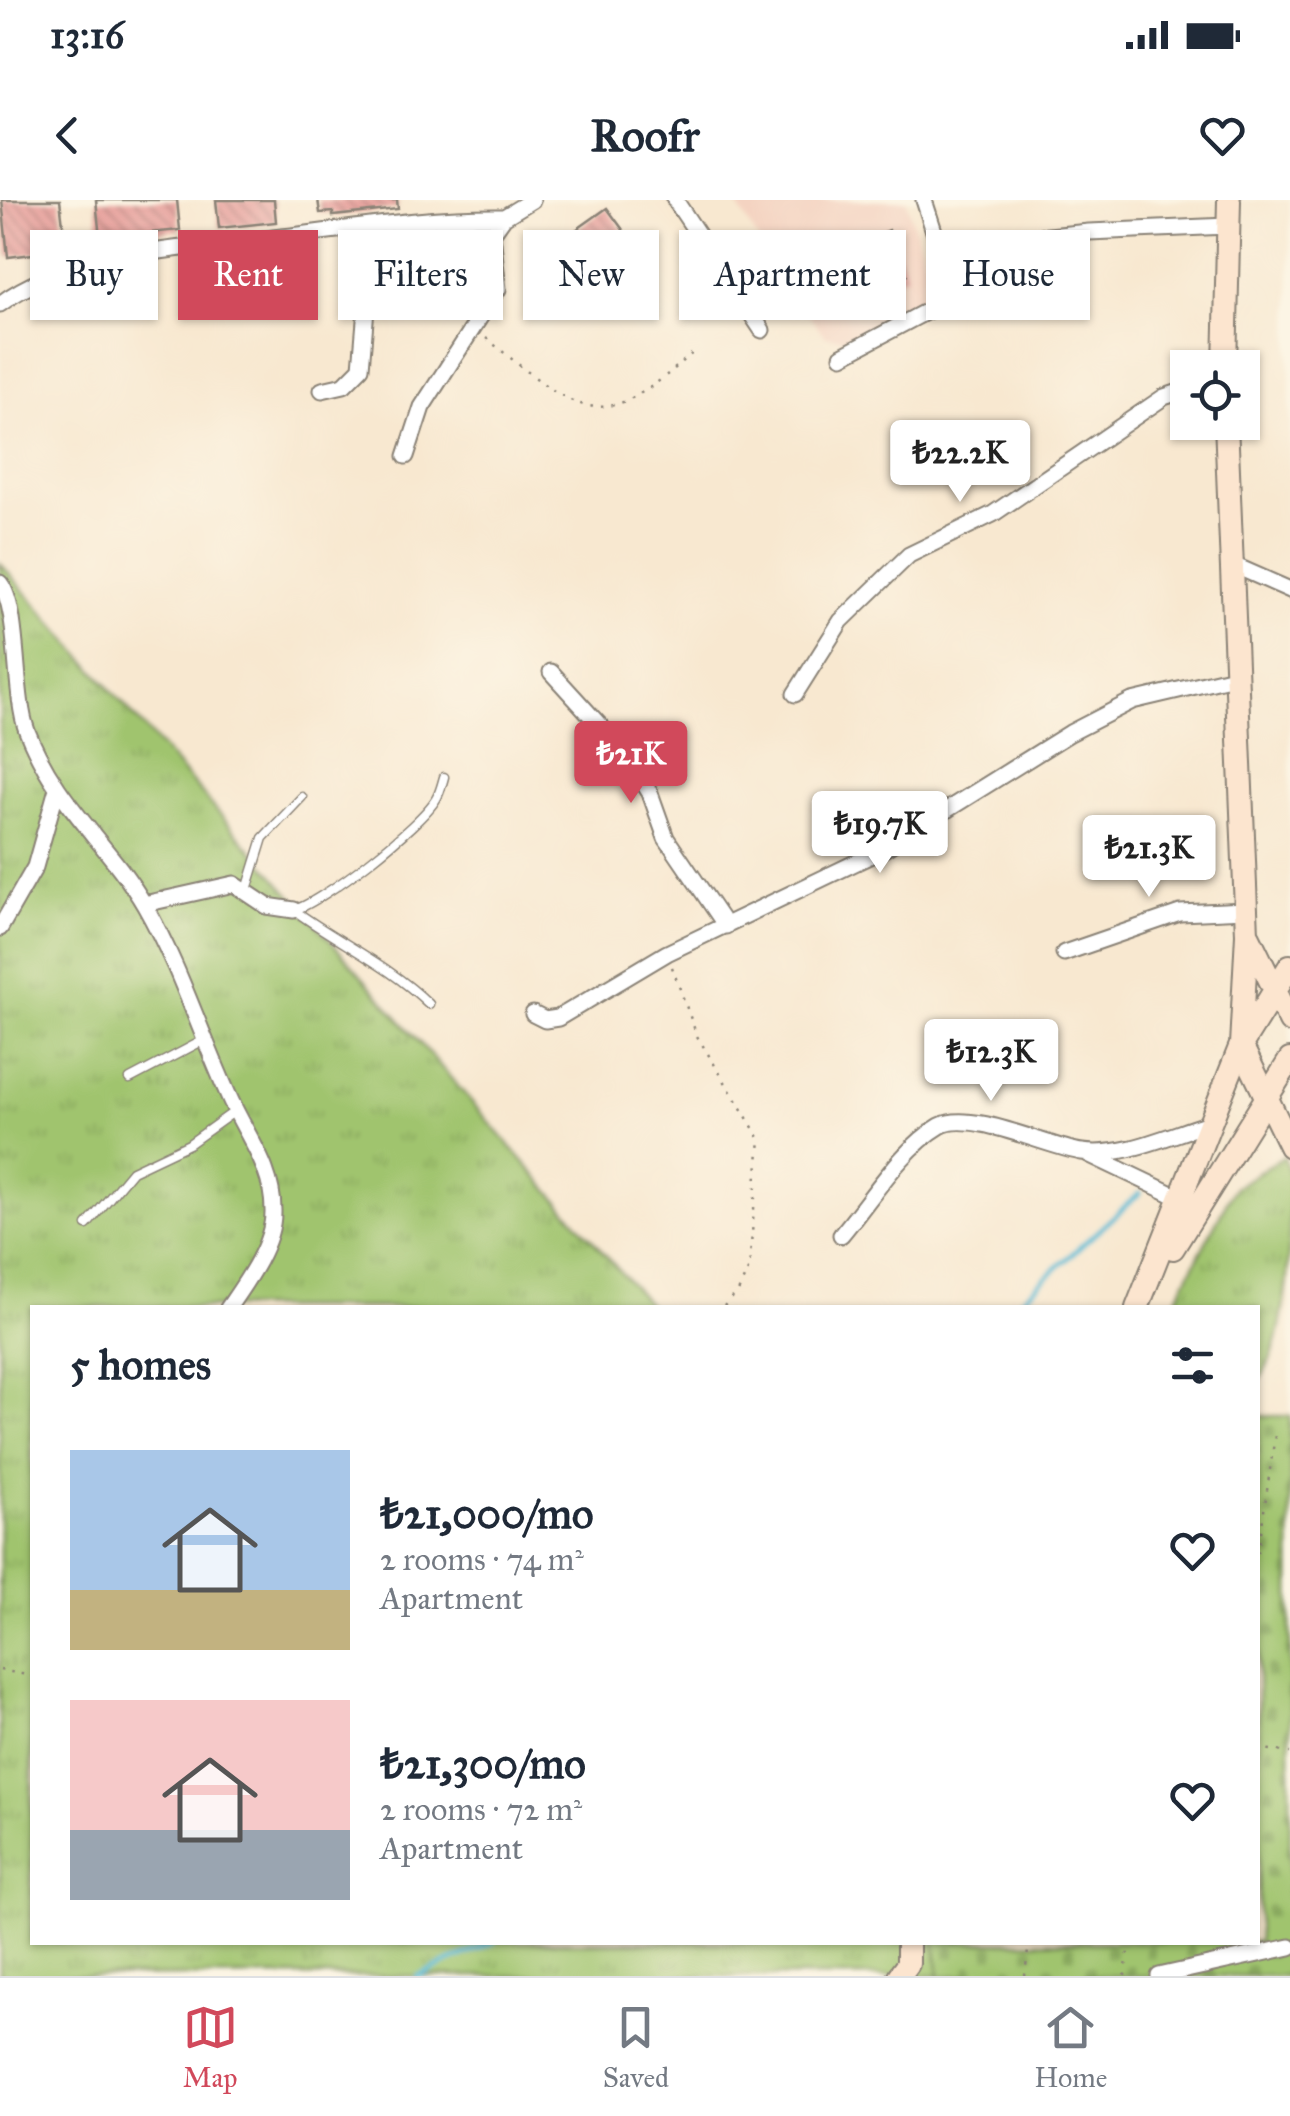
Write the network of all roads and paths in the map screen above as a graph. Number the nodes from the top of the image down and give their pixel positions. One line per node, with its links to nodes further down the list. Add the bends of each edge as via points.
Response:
1 (425, 200): 7 (street)
2 (532, 200): 6 (street)
3 (675, 200): 15 (street)
4 (924, 200): 10 (street)
5 (1229, 200): 9 (street)
6 (504, 218): 7 (street); 14 (street, via 490,244 498,289)
7 (430, 219): 8 (street)
8 (373, 226): 12 (street, via 81,268); 19 (street, via 361,368 344,385)
9 (1228, 226): 11 (street); 17 (street)
10 (933, 230)
11 (1090, 232)
12 (0, 304)
13 (926, 312): 18 (street)
14 (474, 328): 16 (path, via 554,393 595,407 640,398); 22 (street, via 422,407)
15 (762, 330)
16 (697, 349)
17 (1225, 350)
18 (842, 356)
19 (322, 390)
20 (1170, 395): 28 (street, via 994,514 909,555 841,622)
21 (1227, 440): 23 (street)
22 (406, 456)
23 (1230, 564): 25 (street); 27 (street)
24 (0, 584): 30 (street, via 8,594 26,728)
25 (1290, 590)
26 (551, 672): 36 (street, via 624,752 666,838)
27 (1234, 677): 35 (street); 36 (street, via 1132,701 884,849)
28 (795, 694)
29 (444, 777): 34 (lane, via 421,818 328,896)
30 (56, 792): 33 (street); 37 (street, via 35,867)
31 (302, 797): 32 (lane, via 262,838)
32 (248, 890): 33 (street, via 226,884); 34 (street, via 267,906)
33 (144, 904): 46 (street)
34 (294, 910): 43 (lane, via 399,974)
35 (1246, 910): 38 (street); 40 (street, via 1180,913)
36 (726, 926): 39 (street)
37 (0, 928)
38 (1247, 934): 42 (street); 47 (street)
39 (667, 953): 44 (street, via 558,1018); 60 (path, via 698,1036 760,1140 750,1268)
40 (1064, 953)
41 (1290, 966): 42 (street)
42 (1276, 986): 45 (street); 47 (street)
43 (430, 1004)
44 (533, 1014)
45 (1290, 1022)
46 (207, 1038): 49 (lane); 51 (street)
47 (1242, 1044): 50 (street); 52 (street)
48 (1290, 1060): 50 (street)
49 (130, 1079)
50 (1270, 1098): 53 (street); 54 (street)
51 (236, 1111): 57 (lane, via 189,1144 132,1171); 59 (street, via 264,1164 274,1218)
52 (1210, 1123): 55 (street, via 1116,1152); 56 (street)
53 (1287, 1133): 54 (street)
54 (1242, 1140): 62 (street)
55 (1084, 1153): 56 (street); 58 (street, via 963,1120 941,1126)
56 (1180, 1198): 61 (street)
57 (87, 1226)
58 (842, 1235)
59 (230, 1305)
60 (725, 1305)
61 (1139, 1305)
62 (1140, 1305)
63 (1275, 1435): 64 (path)
64 (1260, 1540)
65 (0, 1670): 66 (path)
66 (30, 1676)
67 (1260, 1748): 68 (path)
68 (1290, 1753)
69 (1029, 1945): 72 (path)
70 (1129, 1945): 73 (path)
71 (1290, 1946): 74 (street)
72 (1025, 1976)
73 (1125, 1976)
74 (1159, 1976)

